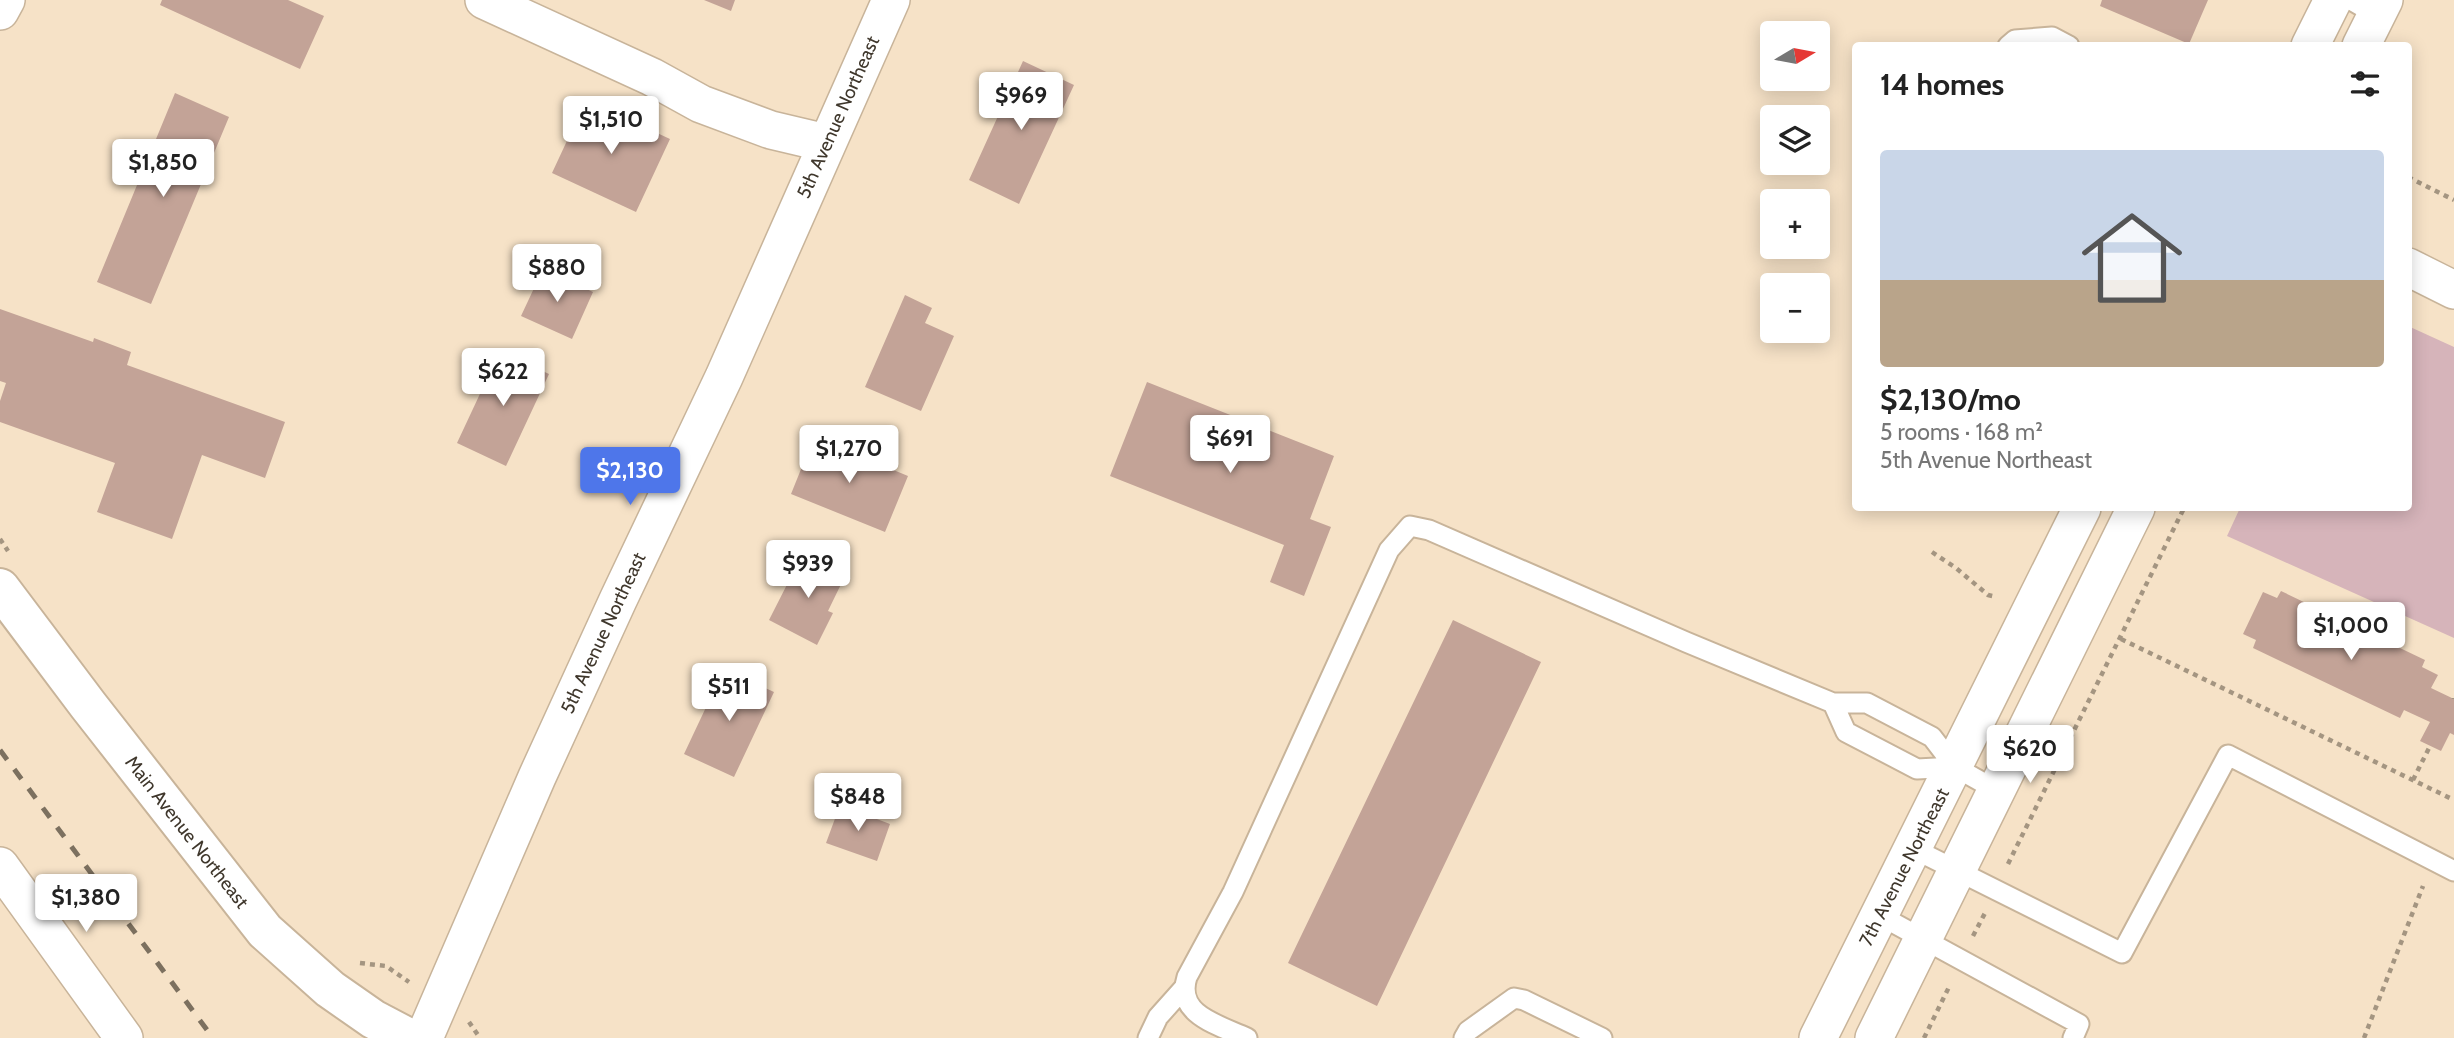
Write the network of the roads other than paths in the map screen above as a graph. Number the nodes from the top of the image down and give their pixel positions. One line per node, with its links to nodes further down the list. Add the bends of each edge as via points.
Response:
1 (6, 0): 5 (street)
2 (484, 0): 9 (street, via 701,104 771,130)
3 (891, 0): 9 (street, 5th Avenue Northeast)
4 (2333, 0): 8 (street)
5 (0, 11)
6 (2013, 42): 7 (lane, via 2052,37)
7 (2061, 42)
8 (2312, 42)
9 (826, 142): 27 (street, 5th Avenue Northeast, via 724,377 537,777)
10 (2412, 269): 11 (street)
11 (2454, 290)
12 (2081, 511): 16 (street, 7th Avenue Northeast)
13 (2135, 511): 17 (street)
14 (0, 588): 26 (main road, Main Avenue Northeast, via 265,932 330,989)
15 (1833, 703): 16 (lane, via 1867,703 1932,737); 16 (lane, via 1846,732 1917,769); 24 (lane, via 1429,530 1410,526 1389,550 1233,891)
16 (1955, 767): 17 (lane); 18 (street, 7th Avenue Northeast)
17 (1996, 790): 20 (street)
18 (1914, 849): 20 (lane); 22 (street, 7th Avenue Northeast)
19 (0, 866): 25 (street)
20 (1956, 870): 21 (lane, via 2122,953 2228,755); 23 (street)
21 (2454, 871)
22 (1879, 915): 23 (lane); 32 (street, 7th Avenue Northeast)
23 (1923, 938): 33 (street); 34 (lane, via 2079,1024)
24 (1183, 989): 28 (lane, via 1158,1017); 29 (lane, via 1185,1002 1195,1013)
25 (124, 1038)
26 (410, 1038)
27 (424, 1038)
28 (1148, 1038)
29 (1247, 1038)
30 (1464, 1038): 31 (lane, via 1514,998)
31 (1602, 1038)
32 (1818, 1038)
33 (1874, 1038)
34 (2073, 1038)

